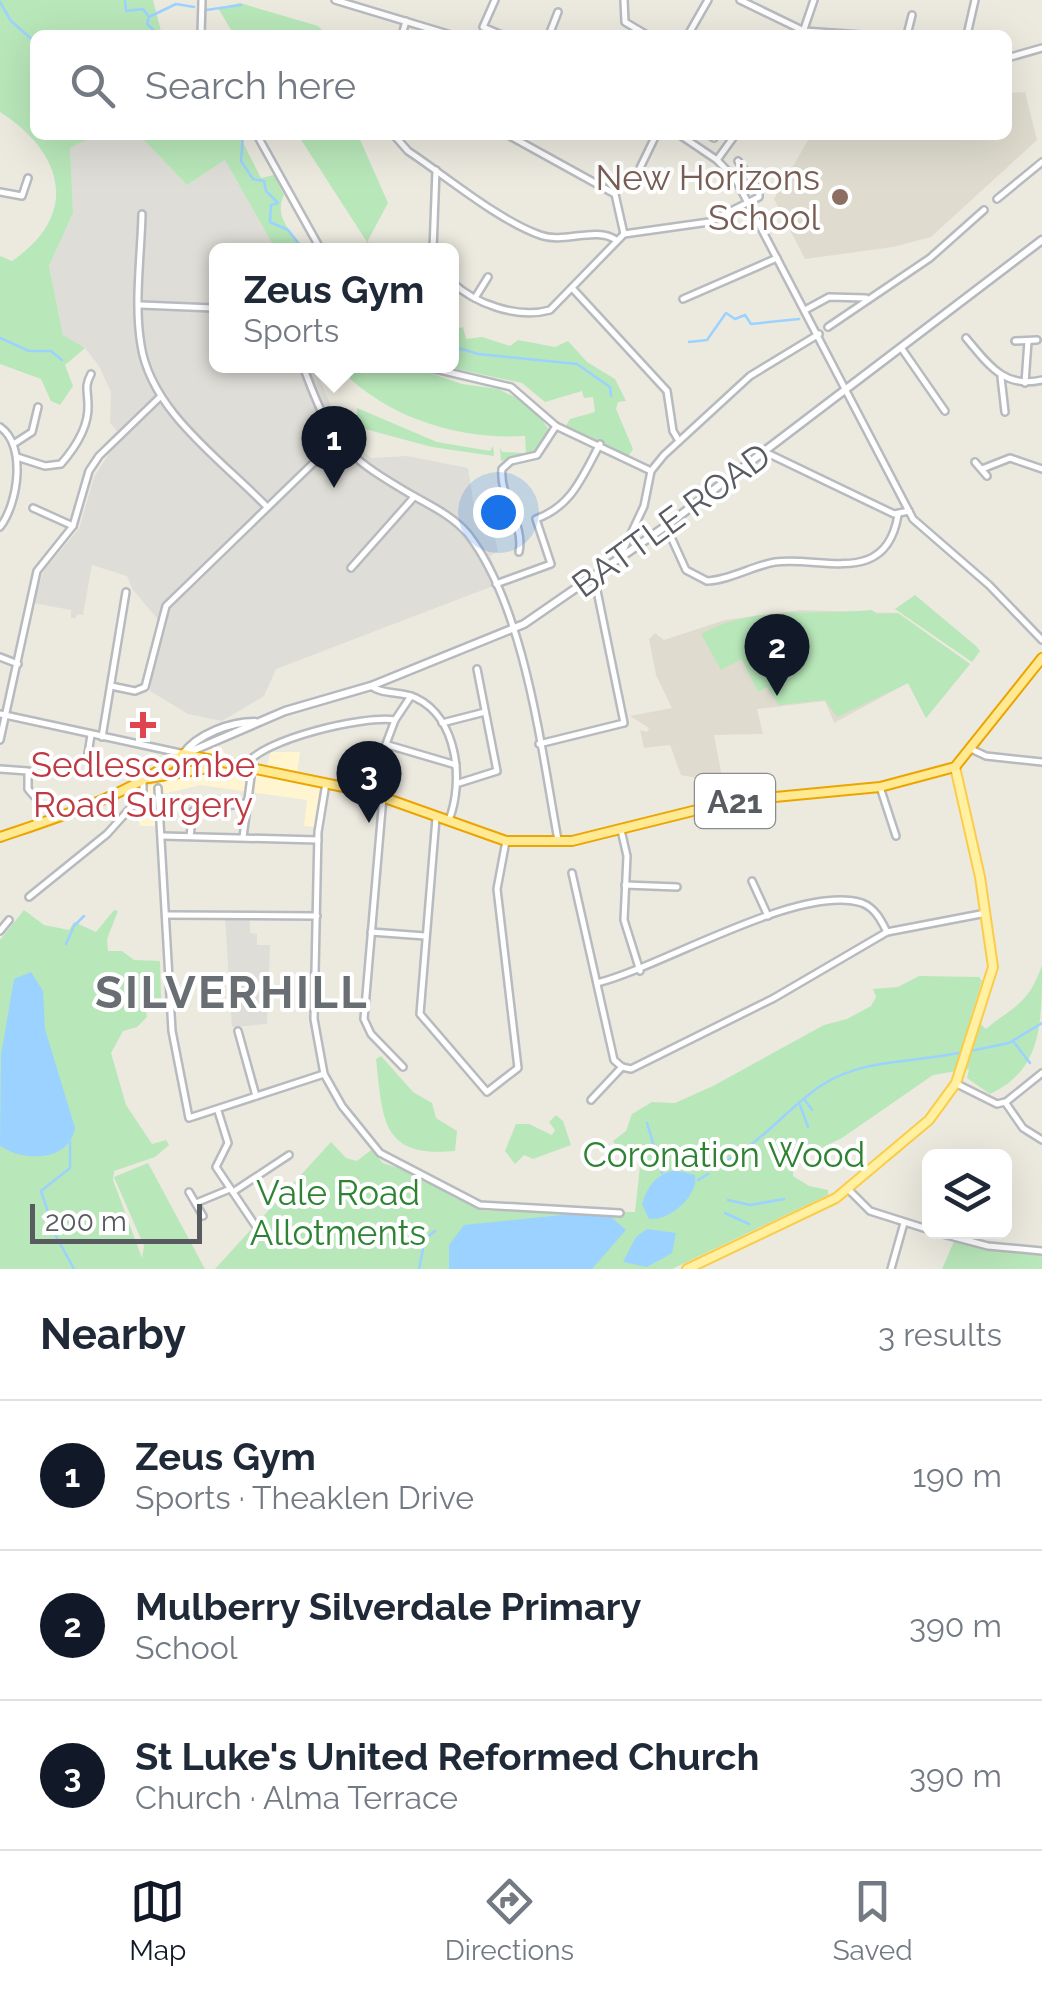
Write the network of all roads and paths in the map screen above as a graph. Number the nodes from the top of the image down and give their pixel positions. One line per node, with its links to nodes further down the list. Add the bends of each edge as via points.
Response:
1 (202, 0): 12 (street)
2 (335, 0): 11 (street)
3 (495, 0): 15 (street, via 483,27)
4 (624, 0): 17 (street, via 626,22)
5 (708, 0): 18 (street)
6 (740, 0): 19 (street)
7 (814, 0): 20 (street)
8 (975, 0): 22 (street)
9 (558, 12): 16 (street)
10 (912, 15): 21 (street)
11 (406, 21): 13 (street); 14 (street)
12 (201, 30)
13 (403, 30)
14 (435, 30)
15 (490, 30)
16 (551, 30)
17 (639, 30)
18 (691, 30)
19 (797, 30)
20 (804, 30)
21 (909, 30)
22 (969, 30)
23 (1042, 48): 24 (street)
24 (1012, 57)
25 (260, 140): 45 (street)
26 (400, 140): 35 (street)
27 (517, 140): 42 (street, via 614,194)
28 (654, 140): 34 (street)
29 (687, 140): 31 (street)
30 (732, 140): 31 (street)
31 (717, 160): 39 (street)
32 (738, 160): 39 (street, via 760,190)
33 (1042, 162): 38 (street)
34 (640, 168)
35 (436, 170): 43 (street, via 536,234 605,234); 46 (street)
36 (28, 178): 37 (street, via 22,196)
37 (0, 192)
38 (997, 199)
39 (750, 203): 42 (street, via 709,222); 47 (street)
40 (984, 210): 53 (street, via 930,258)
41 (142, 214): 54 (street)
42 (624, 234): 43 (street)
43 (616, 240): 50 (street)
44 (1042, 240): 63 (main road, BATTLE ROAD)
45 (317, 243)
46 (433, 243)
47 (779, 258): 52 (street); 56 (street)
48 (488, 277): 51 (street)
49 (459, 287): 51 (street)
50 (573, 289): 51 (street, via 541,312); 77 (street, via 668,390)
51 (475, 298)
52 (684, 298)
53 (868, 298): 56 (street, via 829,298); 57 (street)
54 (140, 305): 55 (street); 71 (street, via 141,346)
55 (209, 308)
56 (806, 309): 58 (street)
57 (828, 327)
58 (820, 334): 70 (street); 77 (street, via 750,376)
59 (966, 338): 67 (street)
60 (1037, 340): 62 (street)
61 (1015, 341): 62 (street)
62 (1028, 341): 69 (street)
63 (902, 350): 70 (main road, BATTLE ROAD); 73 (street)
64 (307, 373): 78 (street)
65 (452, 373): 75 (street, via 511,387)
66 (91, 374): 82 (street, via 82,429 61,464)
67 (1001, 377): 69 (street); 74 (street)
68 (1042, 380): 69 (street)
69 (1026, 383)
70 (848, 389): 81 (main road, BATTLE ROAD); 91 (street)
71 (161, 396): 89 (street); 93 (street, via 99,456)
72 (38, 407): 79 (street, via 32,432)
73 (945, 411)
74 (1005, 412)
75 (556, 426): 80 (street); 96 (street, via 537,454 502,468)
76 (0, 427): 79 (street)
77 (679, 440): 86 (street)
78 (336, 441): 88 (street); 89 (street)
79 (15, 443): 82 (street)
80 (600, 444): 86 (street); 100 (street, via 562,508 536,519 551,564)
81 (765, 452): 92 (street); 94 (main road, BATTLE ROAD)
82 (17, 457): 95 (street)
83 (975, 462): 84 (street)
84 (982, 469): 85 (street, via 1010,458); 87 (street)
85 (1042, 469)
86 (652, 471): 97 (street)
87 (987, 476)
88 (414, 496): 98 (street); 100 (street, via 465,531)
89 (267, 507): 109 (street, via 166,606 145,687)
90 (32, 508): 93 (street)
91 (909, 511): 92 (street); 103 (street)
92 (898, 515): 94 (street, via 880,551 860,564 770,563 706,581 686,570)
93 (73, 526): 106 (street, via 31,585)
94 (666, 526): 97 (main road, BATTLE ROAD)
95 (0, 527)
96 (519, 552)
97 (620, 558): 99 (main road, BATTLE ROAD)
98 (351, 568)
99 (594, 576): 102 (main road, BATTLE ROAD); 120 (street, via 624,723)
100 (496, 584): 102 (street)
101 (126, 592): 109 (street)
102 (514, 628): 110 (main road, BATTLE ROAD); 120 (street)
103 (1042, 640)
104 (0, 657): 106 (street)
105 (1042, 658): 108 (highway)
106 (18, 664): 114 (street)
107 (477, 669): 112 (street)
108 (1038, 672): 123 (highway)
109 (111, 686): 118 (street)
110 (371, 686): 111 (street); 124 (main road, BATTLE ROAD, via 256,722)
111 (412, 696): 115 (street); 116 (street)
112 (485, 712): 116 (street); 134 (street, via 497,771)
113 (0, 714): 114 (street)
114 (8, 717): 117 (street); 119 (street)
115 (395, 720): 121 (street); 131 (street, via 363,719 283,743 256,754)
116 (442, 724): 127 (street)
117 (91, 735): 118 (street); 126 (street, via 86,760)
118 (102, 737): 122 (street)
119 (0, 740)
120 (538, 744): 152 (street)
121 (388, 745): 127 (street); 138 (street)
122 (156, 748): 124 (street); 132 (street)
123 (971, 749): 125 (street); 129 (highway)
124 (183, 754): 128 (highway, A21); 132 (highway, A21)
125 (1042, 762)
126 (98, 764)
127 (456, 764): 134 (street)
128 (223, 765): 131 (highway, A21); 133 (highway, A21)
129 (955, 768): 136 (highway, A21); 158 (main road)
130 (0, 769): 139 (street, via 28,771)
131 (248, 769): 135 (highway, A21); 141 (street)
132 (161, 770): 133 (highway, A21)
133 (145, 779): 148 (highway, A21, via 72,816); 157 (street, via 143,794 126,815)
134 (459, 782): 143 (street)
135 (326, 784): 138 (highway, A21); 150 (street)
136 (880, 787): 144 (highway, A21, via 733,802); 147 (street)
137 (158, 788): 145 (street)
138 (368, 792): 140 (highway, A21)
139 (34, 796)
140 (383, 797): 142 (highway, A21); 164 (street)
141 (246, 803): 146 (street, via 192,811); 149 (street)
142 (436, 818): 143 (highway, A21); 166 (street)
143 (448, 822): 151 (highway, A21)
144 (621, 830): 152 (highway, A21); 155 (street)
145 (162, 836): 146 (street); 159 (street)
146 (190, 836): 149 (street)
147 (896, 836)
148 (0, 837)
149 (243, 837): 150 (street)
150 (318, 840): 160 (street)
151 (506, 841): 152 (highway, A21); 166 (street, via 497,888 518,1068 487,1092 420,1014)
152 (559, 843)
153 (583, 874): 168 (street, via 572,875)
154 (752, 880): 161 (street)
155 (626, 885): 156 (street); 167 (street, via 624,920)
156 (677, 888)
157 (29, 897)
158 (986, 913): 165 (street); 174 (main road, via 993,967)
159 (166, 914): 160 (street); 178 (street, via 175,1064 189,1118)
160 (316, 916): 173 (street, via 314,1019)
161 (768, 916): 165 (street, via 812,902 860,902); 167 (street)
162 (9, 920): 163 (street)
163 (0, 932)
164 (371, 932): 166 (street); 170 (street, via 366,1024)
165 (887, 932): 171 (street, via 774,998 638,1066)
166 (425, 936)
167 (640, 971): 168 (street)
168 (597, 982): 171 (street, via 614,1060)
169 (238, 1031): 175 (street)
170 (404, 1067)
171 (622, 1067): 176 (street)
172 (1042, 1072): 177 (street)
173 (324, 1074): 175 (street); 185 (street, via 380,1153 472,1202)
174 (956, 1083): 177 (street); 181 (main road, via 929,1120)
175 (256, 1097): 178 (street)
176 (591, 1100)
177 (1005, 1102): 179 (street, via 1023,1128)
178 (218, 1111): 182 (street, via 228,1142 216,1167)
179 (1042, 1140)
180 (290, 1156): 182 (street)
181 (848, 1189): 187 (street, via 870,1211); 192 (main road, via 800,1219)
182 (231, 1191): 184 (street); 188 (street)
183 (189, 1192): 184 (street)
184 (196, 1203): 186 (street)
185 (620, 1212)
186 (203, 1216)
187 (904, 1224): 189 (street); 193 (street)
188 (255, 1225)
189 (922, 1228)
190 (962, 1239): 191 (street)
191 (1042, 1251)
192 (687, 1269)
193 (891, 1269)

